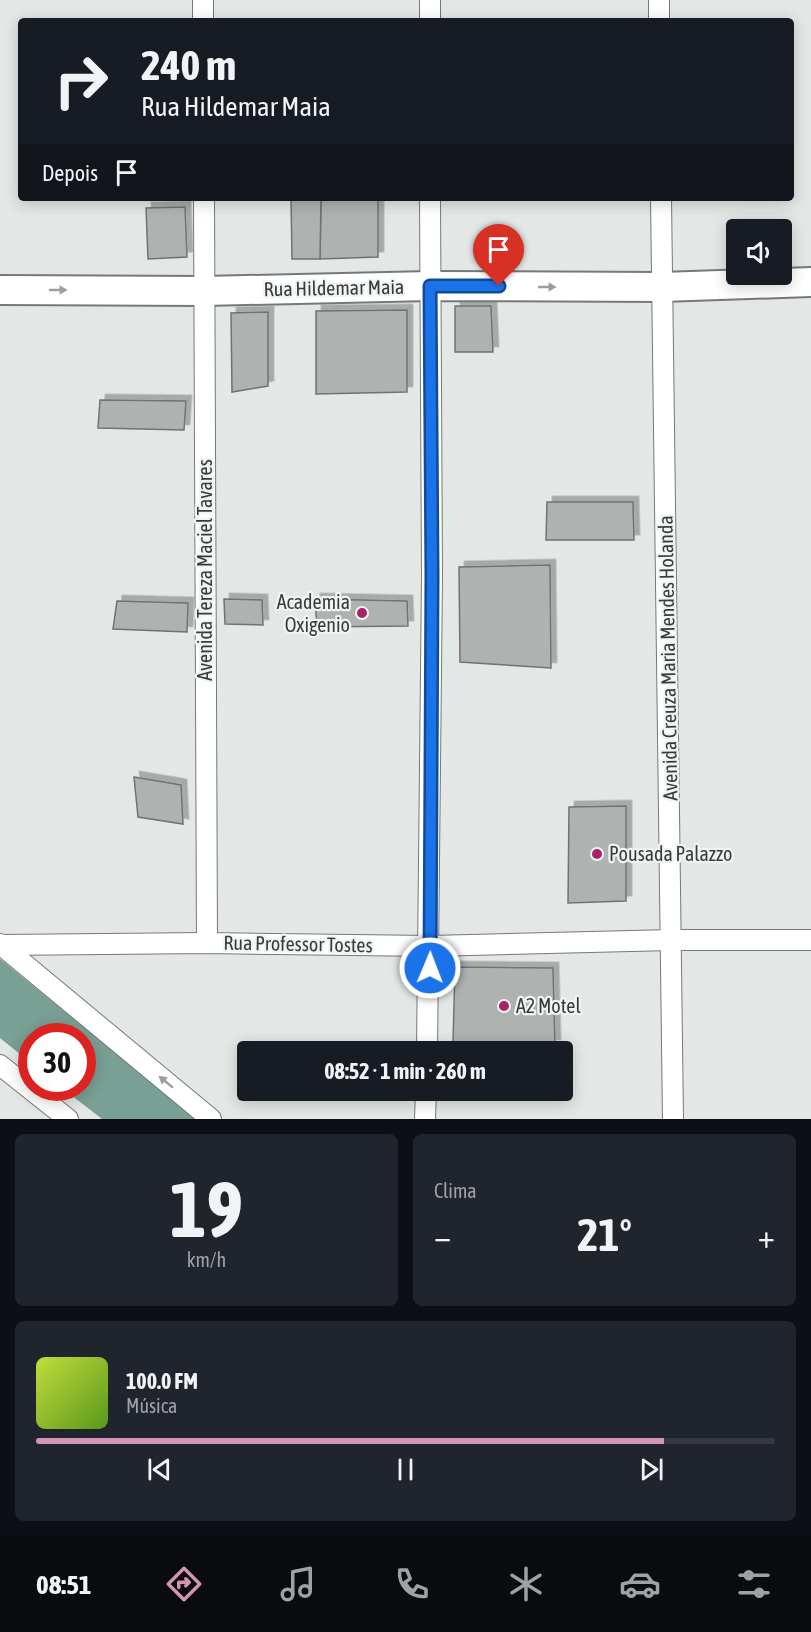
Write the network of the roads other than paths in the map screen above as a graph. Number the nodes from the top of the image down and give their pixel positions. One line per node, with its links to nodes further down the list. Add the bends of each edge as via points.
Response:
1 (203, 0): 4 (street)
2 (430, 0): 5 (street)
3 (659, 0): 6 (street)
4 (203, 18)
5 (430, 18)
6 (659, 18)
7 (204, 201): 14 (street, Avenida Tereza Maciel Tavares)
8 (430, 201): 11 (street)
9 (661, 201): 12 (street, Avenida Creuza Maria Mendes Holanda)
10 (811, 282): 12 (main road, Rua Hildemar Maia)
11 (430, 286): 12 (main road, Rua Hildemar Maia, one-way to 12); 14 (main road, Rua Hildemar Maia); 19 (street)
12 (662, 287): 15 (street, Avenida Creuza Maria Mendes Holanda)
13 (0, 290): 14 (main road, Rua Hildemar Maia, one-way to 14)
14 (204, 291): 17 (street, Avenida Tereza Maciel Tavares)
15 (672, 940): 16 (street, Rua Professor Tostes); 19 (street, Rua Professor Tostes); 26 (street, Avenida Creuza Maria Mendes Holanda)
16 (811, 940)
17 (207, 943): 18 (street, Rua Professor Tostes); 19 (street, Rua Professor Tostes)
18 (1, 944): 24 (street, one-way to 18)
19 (430, 946): 20 (street)
20 (427, 1041)
21 (0, 1065): 23 (street)
22 (426, 1101): 25 (street)
23 (68, 1119)
24 (212, 1119)
25 (425, 1119)
26 (673, 1119)

